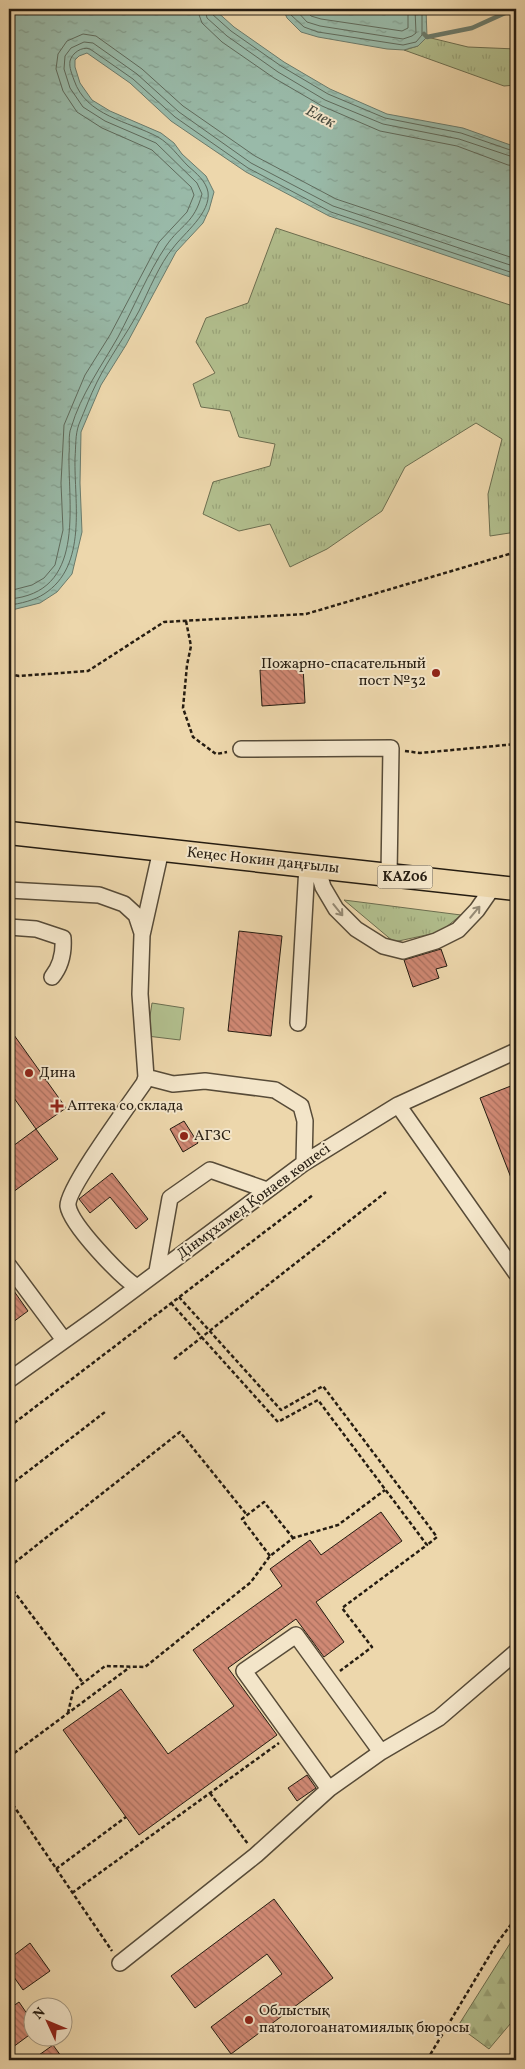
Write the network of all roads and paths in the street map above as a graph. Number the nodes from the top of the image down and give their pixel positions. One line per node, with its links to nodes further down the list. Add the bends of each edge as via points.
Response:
1 (516, 552): 2 (path, via 306,614)
2 (186, 621): 3 (path, via 164,622 88,671); 6 (path, via 191,646 183,708 193,737 216,754)
3 (9, 674)
4 (516, 744): 5 (path, via 420,753)
5 (391, 748): 6 (street); 10 (street)
6 (241, 749)
7 (9, 833): 8 (highway, Кеңес Нокин даңғылы / KАZ06)
8 (162, 850): 9 (highway, Кеңес Нокин даңғылы / KАZ06); 15 (street)
9 (312, 867): 10 (highway, Кеңес Нокин даңғылы / KАZ06); 11 (street, one-way to 11, via 336,909 356,929 383,946 402,951 436,941 458,930); 17 (street)
10 (389, 875): 11 (highway, Кеңес Нокин даңғылы / KАZ06)
11 (493, 887): 13 (highway, Кеңес Нокин даңғылы / KАZ06)
12 (9, 890): 15 (street, via 99,895 124,904 136,915)
13 (516, 890)
14 (9, 927): 16 (street, via 36,929 63,938 59,969)
15 (142, 935): 19 (street, via 140,994)
16 (52, 977)
17 (298, 1023)
18 (516, 1051): 20 (street, Дінмұхамед Қонаев көшесі)
19 (146, 1077): 21 (street, via 173,1084 205,1081 275,1090 301,1106 305,1121); 28 (street, via 90,1161 68,1206 85,1235 125,1280)
20 (398, 1105): 21 (street, Дінмұхамед Қонаев көшесі); 27 (street)
21 (304, 1163): 22 (street, Дінмұхамед Қонаев көшесі)
22 (267, 1190): 26 (street, Дінмұхамед Қонаев көшесі); 26 (street, via 210,1170 170,1198)
23 (386, 1192): 31 (path)
24 (313, 1196): 29 (path)
25 (9, 1266): 33 (street)
26 (158, 1271): 28 (street, Дінмұхамед Қонаев көшесі)
27 (516, 1273)
28 (137, 1287): 33 (street, Дінмұхамед Қонаев көшесі)
29 (179, 1297): 30 (path); 31 (path)
30 (171, 1303): 32 (path); 37 (path)
31 (210, 1331): 32 (path); 42 (path, via 281,1410 323,1386 437,1537)
32 (202, 1337): 34 (path); 39 (path, via 278,1422 318,1400)
33 (64, 1340): 35 (street, Дінмұхамед Қонаев көшесі)
34 (174, 1359)
35 (9, 1380)
36 (105, 1412): 38 (path)
37 (9, 1427)
38 (9, 1486)
39 (385, 1490): 41 (path, via 338,1525); 42 (path)
40 (247, 1515): 41 (path, via 264,1502); 43 (path, via 242,1520); 44 (path, via 180,1432)
41 (293, 1538): 43 (path)
42 (427, 1545): 48 (path, via 342,1608 372,1647)
43 (270, 1556): 47 (path, via 251,1582 145,1667)
44 (9, 1567)
45 (9, 1584): 49 (path)
46 (516, 1652): 52 (street, via 439,1718)
47 (131, 1666): 49 (path, via 104,1666); 50 (path)
48 (328, 1680): 51 (street, via 296,1635 244,1672); 52 (street)
49 (83, 1683): 50 (path, via 72,1691)
50 (68, 1713): 53 (path)
51 (290, 1735): 54 (street); 55 (path)
52 (381, 1752): 54 (street)
53 (9, 1757)
54 (329, 1789): 58 (street)
55 (210, 1793): 58 (path); 60 (path)
56 (9, 1799): 59 (path)
57 (126, 1817): 59 (path)
58 (256, 1855): 62 (street)
59 (56, 1869): 60 (path)
60 (72, 1893): 62 (path)
61 (516, 1918): 63 (path, via 497,1943)
62 (120, 1963)
63 (426, 2060)

